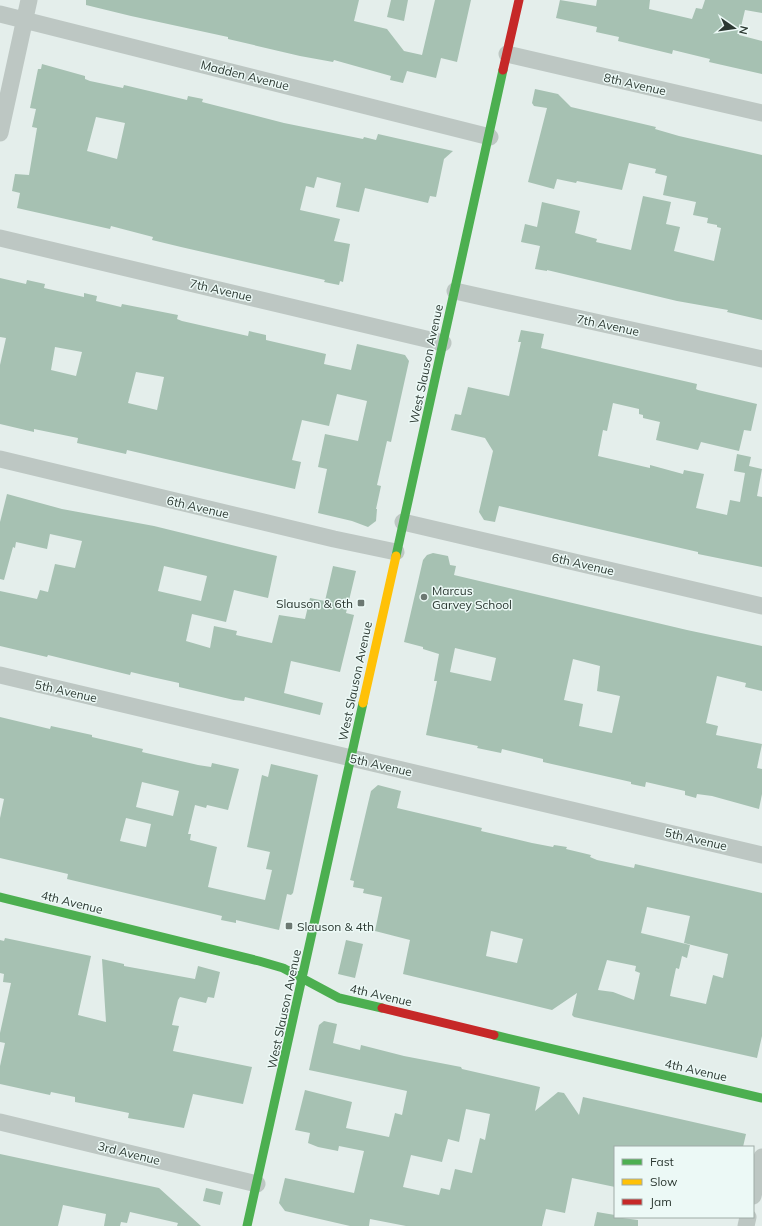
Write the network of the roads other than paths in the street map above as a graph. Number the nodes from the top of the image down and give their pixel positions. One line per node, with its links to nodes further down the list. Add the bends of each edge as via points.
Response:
1 (29, 0): 4 (street)
2 (519, 0): 5 (main road, West Slauson Avenue)
3 (0, 14): 4 (street, Madden Avenue)
4 (24, 20): 7 (street); 8 (street, Madden Avenue)
5 (507, 54): 6 (street, 8th Avenue); 8 (main road, West Slauson Avenue)
6 (762, 113)
7 (0, 133)
8 (490, 137): 10 (main road, West Slauson Avenue)
9 (0, 238): 11 (street, 7th Avenue)
10 (455, 291): 11 (main road, West Slauson Avenue); 12 (street, 7th Avenue)
11 (443, 343): 14 (main road, West Slauson Avenue)
12 (762, 359)
13 (0, 460): 15 (street, 6th Avenue)
14 (403, 522): 15 (main road, West Slauson Avenue); 16 (street, 6th Avenue)
15 (396, 552): 18 (main road, West Slauson Avenue)
16 (762, 606)
17 (0, 676): 18 (street, 5th Avenue)
18 (350, 758): 19 (street, 5th Avenue); 21 (main road, West Slauson Avenue)
19 (762, 855)
20 (0, 897): 21 (main road, 4th Avenue, via 259,961 283,968)
21 (302, 979): 22 (main road, 4th Avenue, via 339,998); 25 (main road, West Slauson Avenue)
22 (762, 1098)
23 (0, 1122): 25 (street, 3rd Avenue)
24 (762, 1157): 26 (street)
25 (257, 1184): 27 (main road, West Slauson Avenue)
26 (754, 1192)
27 (248, 1226)

